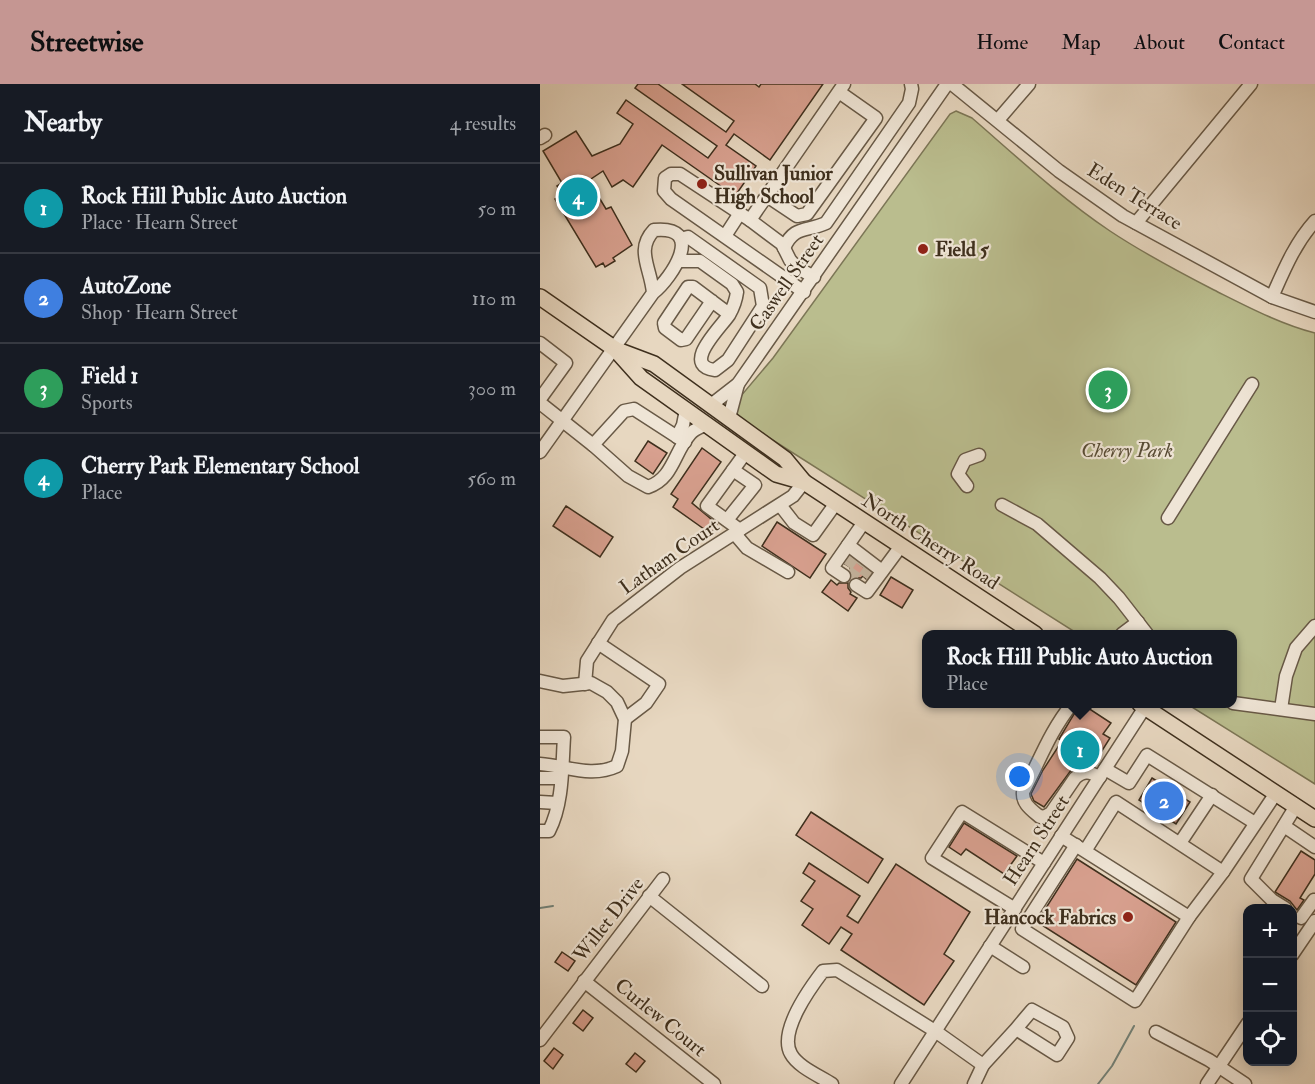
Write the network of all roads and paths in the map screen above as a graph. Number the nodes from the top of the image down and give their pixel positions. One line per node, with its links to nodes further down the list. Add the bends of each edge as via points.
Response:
1 (910, 84): 13 (street, via 909,103 826,223 798,231)
2 (950, 84): 6 (street, Eden Terrace); 15 (street, Caswell Street)
3 (1029, 84): 6 (street)
4 (1251, 84): 10 (street)
5 (842, 88): 7 (street); 7 (street, via 876,118 807,214 797,216)
6 (998, 120): 10 (street, Eden Terrace, via 1059,171)
7 (767, 196): 8 (street)
8 (745, 217): 11 (street); 11 (street, via 680,174 665,178 666,195); 13 (street)
9 (1315, 222): 19 (street, via 1290,256)
10 (1136, 223): 19 (street, Eden Terrace)
11 (725, 236): 16 (street)
12 (681, 239): 14 (street); 17 (street, via 666,229 654,230 645,239 644,256); 22 (street, via 688,237 760,288 763,298 763,306 728,360 709,370 700,359 702,351)
13 (784, 248): 15 (street, via 790,261)
14 (679, 261): 17 (street); 22 (street, via 700,261 732,284 737,292)
15 (814, 278): 16 (street, Caswell Street)
16 (804, 292): 25 (street, Caswell Street)
17 (653, 293): 24 (street)
18 (540, 297): 24 (main road, North Cherry Road)
19 (1272, 297): 21 (street, Eden Terrace)
20 (712, 301): 22 (street)
21 (1315, 312)
22 (729, 314)
23 (540, 343): 27 (street, via 566,363)
24 (615, 349): 28 (main road, North Cherry Road, via 654,364); 29 (main road, North Cherry Road, via 641,378); 31 (street)
25 (738, 384): 28 (street, Caswell Street); 30 (street, Caswell Street)
26 (1252, 384): 44 (street)
27 (540, 401): 31 (street)
28 (711, 405): 30 (main road, North Cherry Road)
29 (686, 410): 32 (main road, North Cherry Road); 33 (street)
30 (729, 418): 39 (main road, North Cherry Road, via 784,459)
31 (563, 420): 34 (street); 35 (street)
32 (706, 424): 33 (street); 36 (main road, North Cherry Road)
33 (681, 439): 34 (street, via 634,409 624,411); 34 (street, via 668,473 648,488)
34 (593, 445)
35 (540, 452)
36 (746, 453): 38 (street); 39 (main road, North Cherry Road, via 776,474)
37 (979, 455): 40 (street, via 965,460 958,474)
38 (733, 470): 45 (street, via 707,506); 45 (street, via 755,485)
39 (804, 482): 41 (main road, North Cherry Road); 42 (street, Latham Court)
40 (967, 486)
41 (836, 504): 42 (street, via 813,535 794,523); 46 (main road, North Cherry Road)
42 (780, 505): 47 (street, Latham Court)
43 (1002, 505): 50 (street, via 1037,524 1100,578)
44 (1168, 518)
45 (727, 520): 47 (street)
46 (864, 522): 48 (main road, North Cherry Road); 48 (street, via 859,567)
47 (737, 532): 49 (street, via 747,548); 55 (street, Latham Court, via 680,568 613,620)
48 (901, 546): 52 (main road, North Cherry Road)
49 (788, 572)
50 (1138, 622): 53 (street); 54 (street)
51 (1315, 626): 62 (street, via 1296,648 1286,676)
52 (1029, 630)
53 (1127, 630)
54 (1144, 630)
55 (598, 643): 57 (street, Latham Court, via 587,661); 64 (street, via 659,684 646,703)
56 (540, 681): 57 (street, via 564,686)
57 (585, 684): 64 (street, via 607,692)
58 (1237, 704): 62 (street)
59 (1067, 708): 68 (street, via 1022,798 1040,817 1046,816 1080,774)
60 (1140, 708): 68 (street, Hearn Street)
61 (1147, 708): 71 (main road)
62 (1281, 709): 63 (street)
63 (1315, 714)
64 (625, 719): 67 (street, via 622,751 616,766 604,772)
65 (540, 737): 67 (street, via 564,737)
66 (540, 764): 67 (street)
67 (562, 772): 69 (street); 75 (street)
68 (1103, 773): 70 (street); 81 (street, Hearn Street)
69 (540, 778)
70 (1129, 783): 72 (street, via 1147,755); 73 (street)
71 (1276, 793): 76 (main road); 78 (street)
72 (1212, 795): 78 (street); 82 (street)
73 (1116, 801): 82 (street); 84 (street)
74 (540, 802): 75 (street)
75 (556, 803): 80 (street, via 549,831)
76 (1296, 806): 77 (main road); 79 (street)
77 (1315, 819)
78 (1255, 823): 86 (street)
79 (1284, 826): 83 (street); 90 (street, via 1251,879)
80 (540, 831)
81 (1061, 836): 84 (street); 85 (street, Hearn Street)
82 (1180, 843): 86 (street)
83 (1315, 847)
84 (1080, 848): 92 (street); 94 (street)
85 (1044, 863): 91 (street, Hearn Street); 91 (street, via 962,812 944,839 932,858)
86 (1223, 872): 92 (street)
87 (663, 879): 88 (street, Willet Drive)
88 (649, 896): 98 (street, Willet Drive); 99 (street)
89 (1315, 899): 93 (street)
90 (1278, 904)
91 (1011, 914): 94 (street); 95 (street, Hearn Street)
92 (1189, 917): 94 (street, via 1135,1001)
93 (1307, 924): 96 (street)
94 (1022, 929)
95 (990, 946): 97 (street); 101 (street, Hearn Street)
96 (1297, 946)
97 (1023, 966)
98 (584, 981): 104 (street, Willet Drive); 107 (street, Curlew Court)
99 (762, 986)
100 (1016, 1029): 105 (street)
101 (935, 1031): 105 (street); 108 (street, via 837,969 823,971 791,1022 788,1043 796,1060); 109 (street, Hearn Street)
102 (1243, 1031): 106 (street)
103 (1156, 1032): 106 (street)
104 (540, 1040)
105 (983, 1065): 110 (street)
106 (1219, 1067): 111 (street); 112 (street)
107 (714, 1084)
108 (832, 1084)
109 (901, 1084)
110 (974, 1084)
111 (1207, 1084)
112 (1245, 1084)

